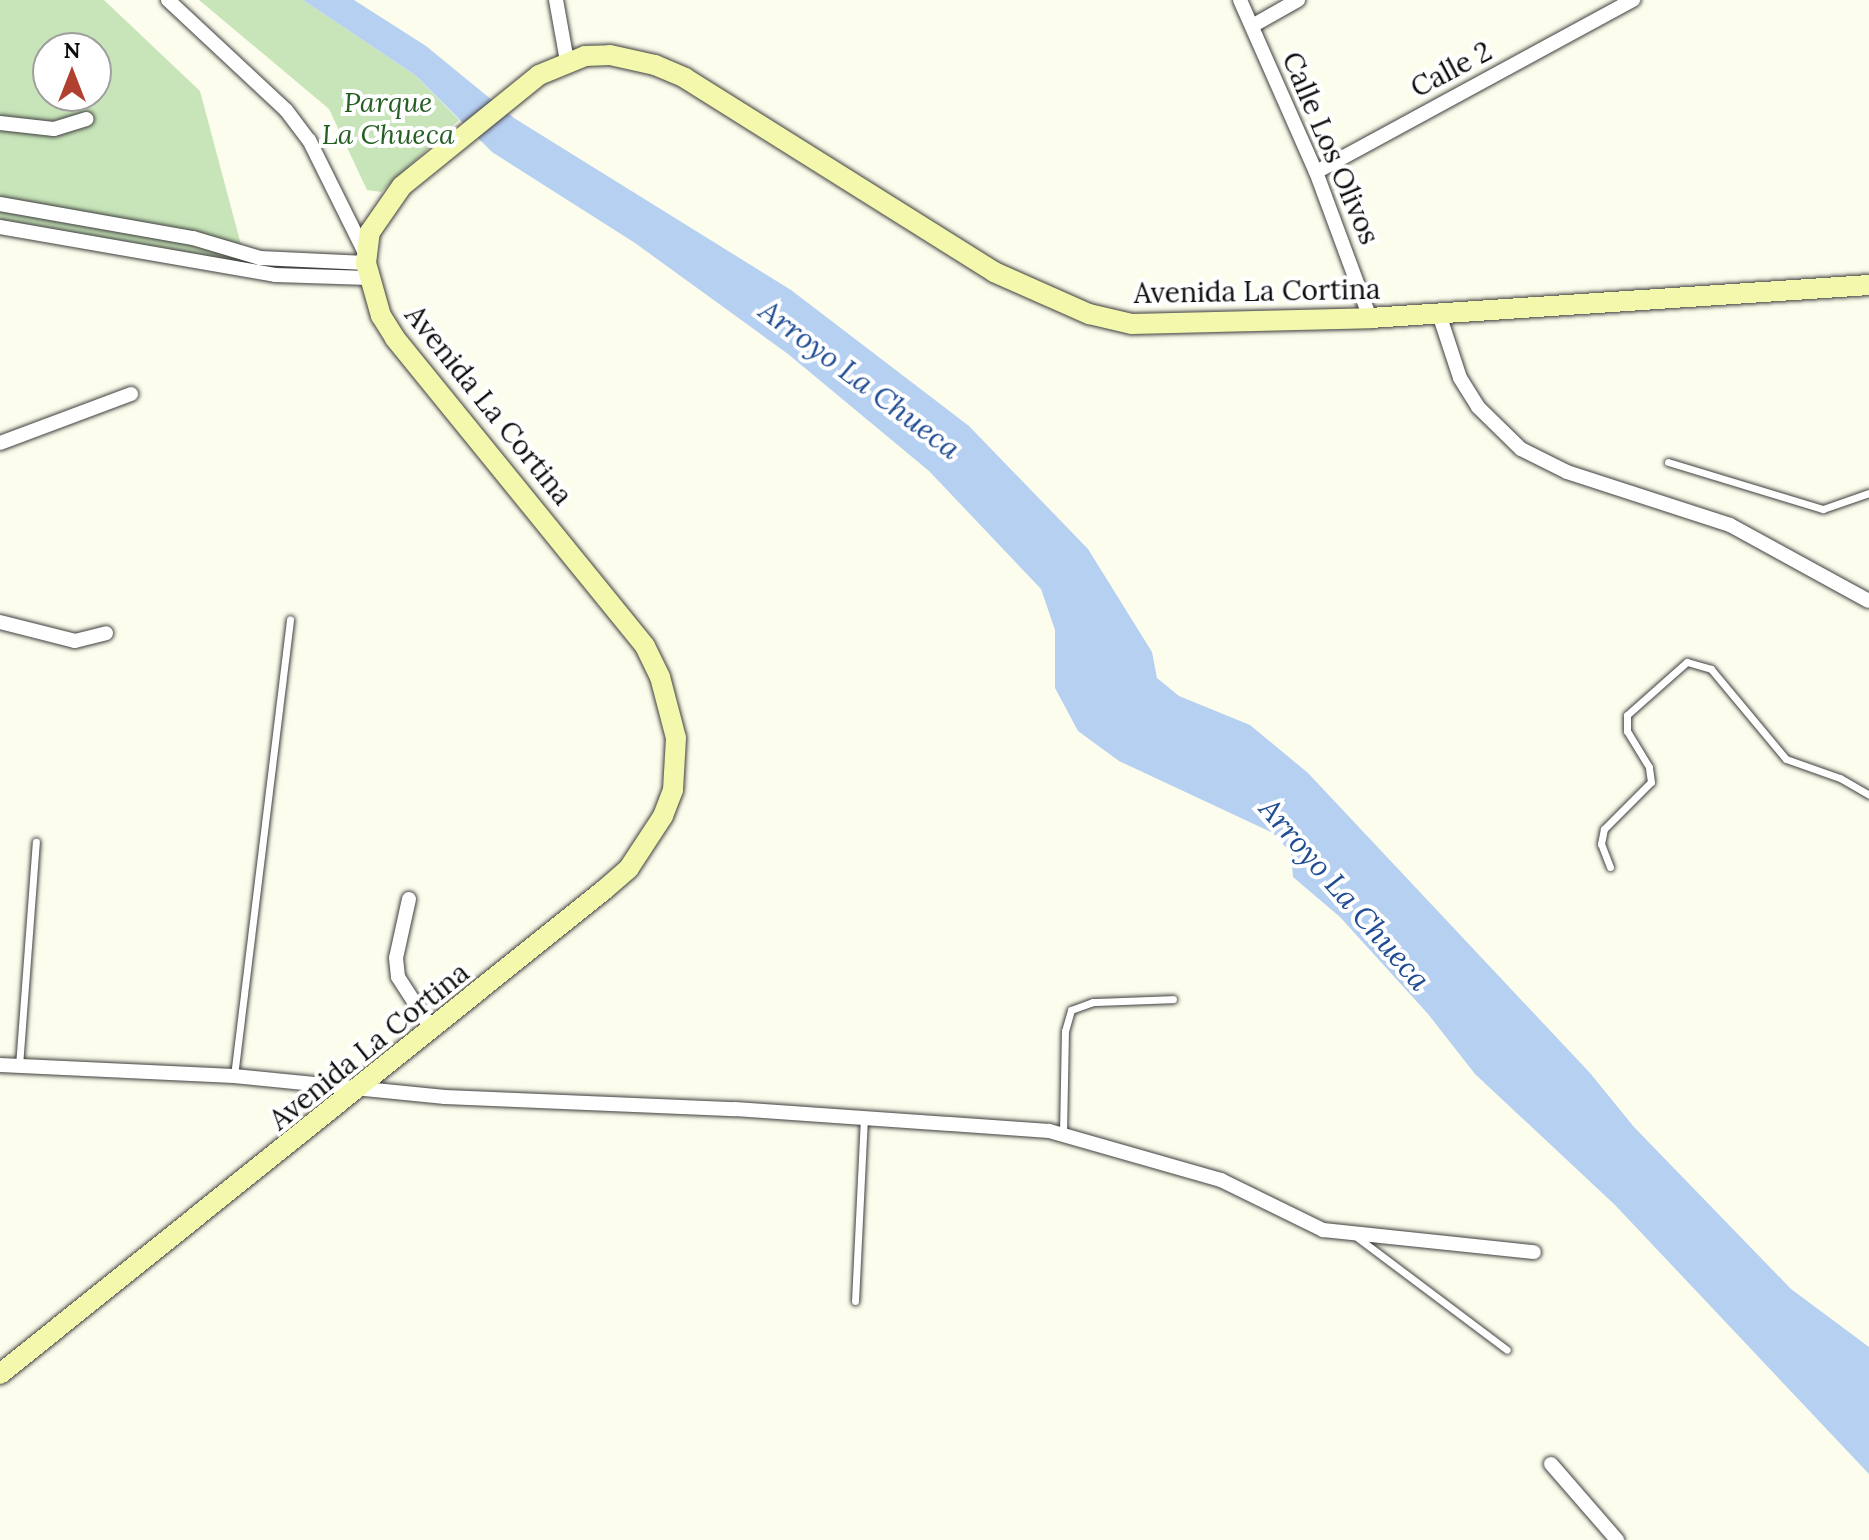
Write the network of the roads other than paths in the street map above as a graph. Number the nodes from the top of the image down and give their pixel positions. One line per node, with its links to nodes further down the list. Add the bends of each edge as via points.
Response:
1 (168, 0): 14 (street, via 286,110 309,140)
2 (556, 0): 8 (street)
3 (1240, 0): 7 (street, Calle Los Olivos)
4 (1298, 0): 7 (street)
5 (1633, 0): 6 (street, Calle 2)
6 (1608, 6): 11 (street, Calle 2)
7 (1252, 26): 11 (street, Calle Los Olivos)
8 (567, 61): 14 (main road, Avenida La Cortina, via 539,75 402,186 381,211); 17 (main road, Avenida La Cortina, via 610,55 685,78 994,272 1089,314 1132,324 1186,325)
9 (87, 119): 10 (street, via 54,129)
10 (0, 123)
11 (1316, 172): 17 (street, Calle Los Olivos)
12 (0, 204): 14 (street, via 193,238 260,258)
13 (0, 227): 14 (street, via 275,275)
14 (367, 265): 31 (main road, Avenida La Cortina, via 395,338 645,646 660,677 676,738 668,803 629,868)
15 (1869, 285): 16 (main road, Avenida La Cortina)
16 (1439, 314): 17 (main road, Avenida La Cortina); 22 (street, via 1460,378 1478,407 1521,449 1567,472 1730,525)
17 (1370, 318)
18 (131, 394): 19 (street)
19 (0, 443)
20 (1668, 462): 21 (lane, via 1823,509)
21 (1869, 493)
22 (1869, 601)
23 (290, 619): 34 (lane)
24 (0, 622): 25 (street, via 75,641)
25 (106, 633)
26 (1869, 795): 28 (lane, via 1840,778 1786,759 1711,669 1687,662 1627,715 1627,731 1649,767 1651,782 1604,829 1601,844)
27 (36, 842): 33 (lane)
28 (1610, 867)
29 (409, 899): 31 (street, via 396,958 398,977)
30 (1173, 999): 37 (lane, via 1093,1002 1071,1010 1065,1031)
31 (433, 1031): 35 (main road, Avenida La Cortina)
32 (0, 1065): 33 (street)
33 (19, 1066): 34 (street)
34 (234, 1076): 35 (street)
35 (361, 1089): 36 (street); 42 (main road, Avenida La Cortina)
36 (864, 1119): 37 (street); 40 (lane)
37 (1063, 1134): 38 (street, via 1221,1180 1298,1221)
38 (1356, 1236): 39 (street); 41 (lane)
39 (1534, 1252)
40 (855, 1301)
41 (1507, 1350)
42 (0, 1374)
43 (1551, 1464): 44 (street)
44 (1617, 1540)

